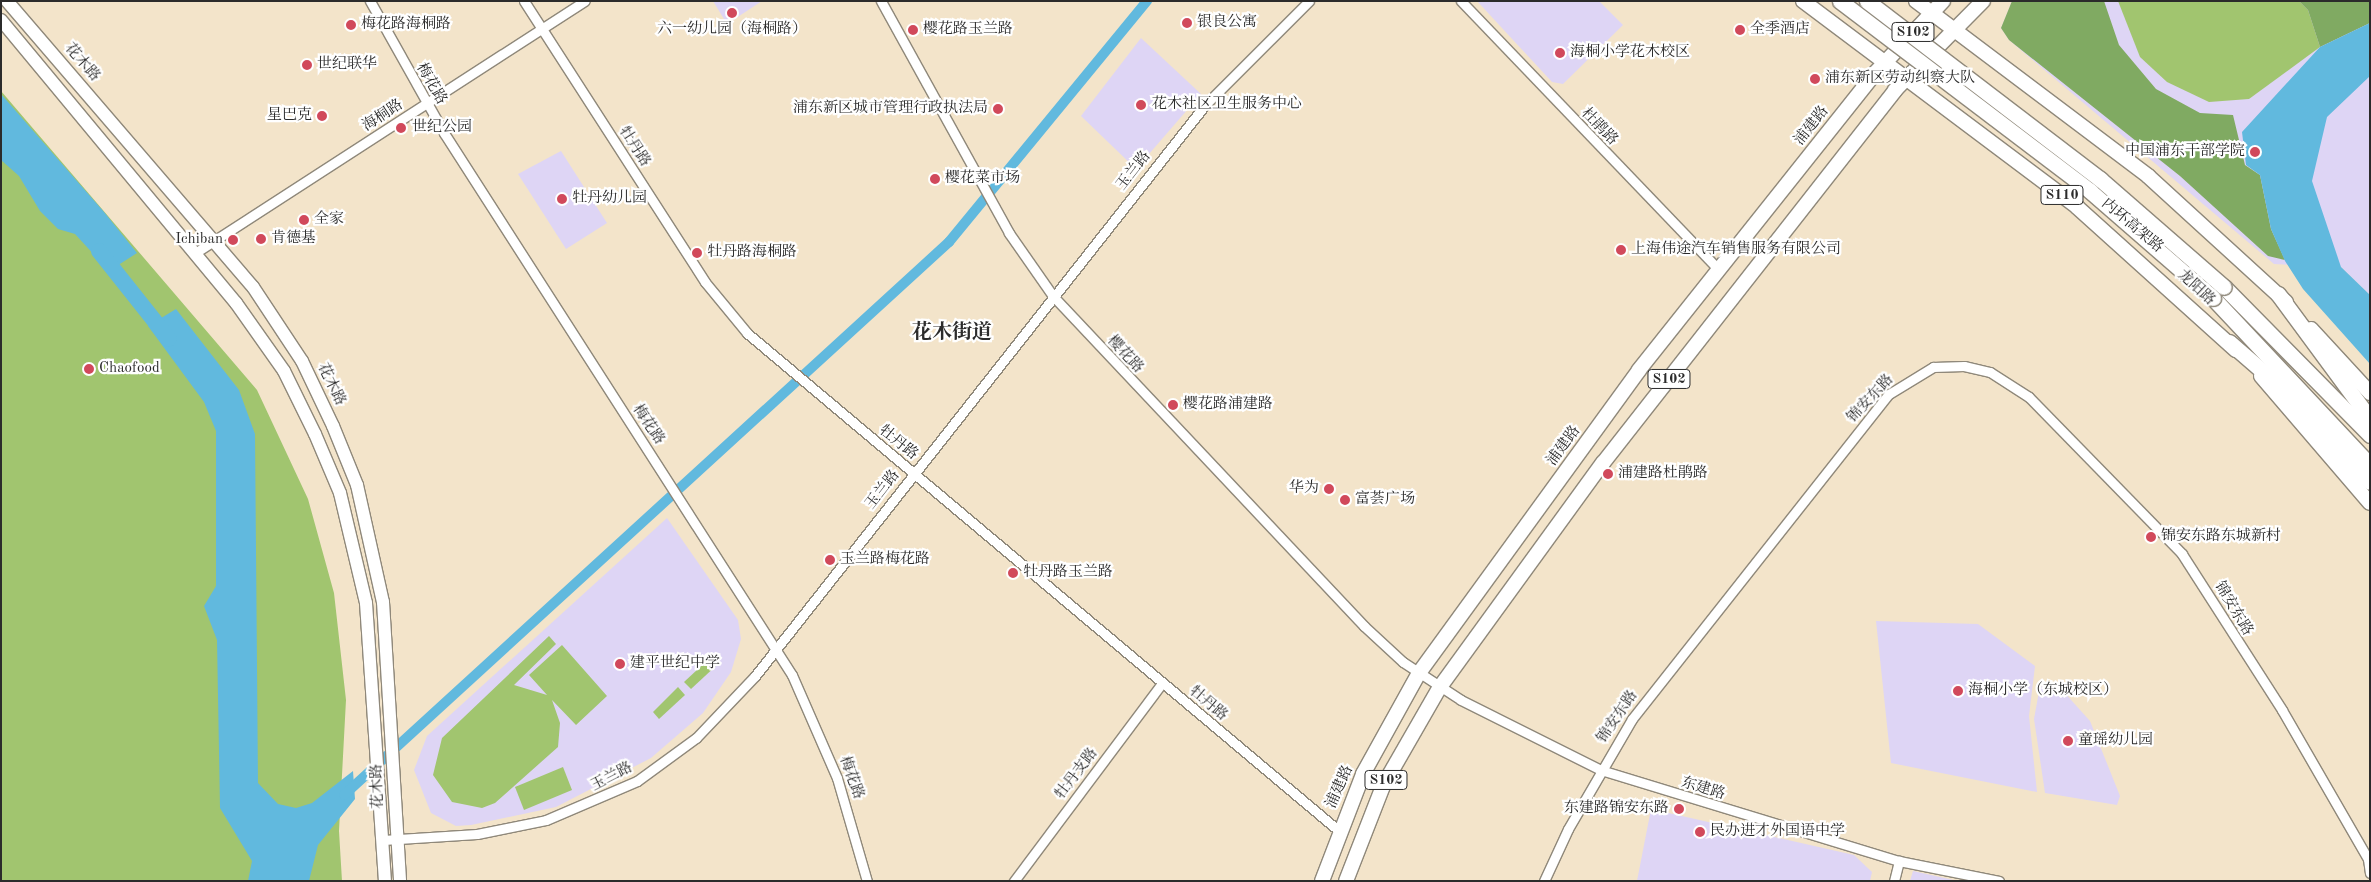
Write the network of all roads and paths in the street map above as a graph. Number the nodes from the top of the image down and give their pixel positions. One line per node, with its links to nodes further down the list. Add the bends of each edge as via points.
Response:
1 (7, 1): 21 (main road, 花木路)
2 (370, 1): 20 (street, 梅花路)
3 (524, 1): 17 (street, 牡丹路)
4 (585, 1): 17 (street, 海桐路)
5 (881, 1): 25 (street, 樱花路, via 996,209)
6 (1309, 1): 25 (street, 玉兰路, via 1204,105)
7 (1460, 1): 23 (street, 杜鹃路)
8 (1803, 1): 18 (main road, 龙阳路 / S110)
9 (1840, 1): 30 (highway, 内环高架路, bridge, via 2090,191 2213,298)
10 (1866, 1): 29 (highway, 内环高架路, bridge, via 2100,179 2224,287)
11 (1916, 1): 14 (main road)
12 (1943, 1): 14 (main road, S102)
13 (1983, 1): 16 (main road, S102)
14 (1933, 12): 16 (main road); 18 (main road, S102)
15 (1, 20): 22 (main road, 花木路)
16 (1956, 28): 19 (main road, S102); 24 (main road, via 2148,176)
17 (542, 30): 20 (street, 海桐路); 31 (street, 牡丹路, via 714,295 782,366)
18 (1883, 63): 19 (main road, 龙阳路 / S110); 23 (main road, 浦建路 / S102)
19 (1906, 78): 26 (main road, 龙阳路 / S110, via 2108,232); 37 (main road, S102, via 1603,464)
20 (426, 105): 21 (street, 海桐路); 34 (street, 梅花路)
21 (214, 242): 22 (street, 海桐路); 40 (main road, 花木路, via 253,287 302,361 357,485 384,602)
22 (195, 253): 41 (main road, 花木路, via 284,371 340,493 366,603)
23 (1719, 270): 35 (main road, 浦建路 / S102, via 1639,370)
24 (2278, 294): 27 (main road); 28 (highway)
25 (1053, 296): 31 (street, 玉兰路); 35 (street, 樱花路, via 1369,632)
26 (2230, 342): 32 (highway, via 2290,395); 33 (main road, 龙阳路 / S110)
27 (2370, 393)
28 (2370, 419)
29 (2370, 435)
30 (2370, 465)
31 (913, 474): 34 (street, 玉兰路); 36 (street, 牡丹路)
32 (2370, 482)
33 (2370, 503)
34 (776, 648): 40 (street, 玉兰路, via 692,742 619,790 568,813 509,829); 46 (street, 梅花路, via 837,778)
35 (1419, 673): 37 (street, 东建路); 39 (main road, 浦建路 / S102, via 1363,774)
36 (1162, 683): 39 (street, 牡丹路); 47 (street, 牡丹支路)
37 (1440, 687): 38 (street, 东建路); 49 (main road, S102, via 1383,786)
38 (1600, 770): 42 (street, 东建路); 43 (street, 锦安东路, via 1669,668 1889,394 1933,367 1964,366 1990,372 2029,397 2182,554 2282,710 2368,859); 50 (street, 锦安东路)
39 (1339, 831): 48 (main road, 浦建路 / S102)
40 (396, 839): 41 (street, 玉兰路); 45 (main road, 花木路)
41 (383, 840): 44 (main road, 花木路)
42 (1899, 861): 51 (street); 52 (street, 东建路)
43 (2370, 873)
44 (385, 881)
45 (400, 881)
46 (867, 881)
47 (1014, 881)
48 (1322, 881)
49 (1346, 881)
50 (1544, 881)
51 (1894, 881)
52 (1999, 881)

